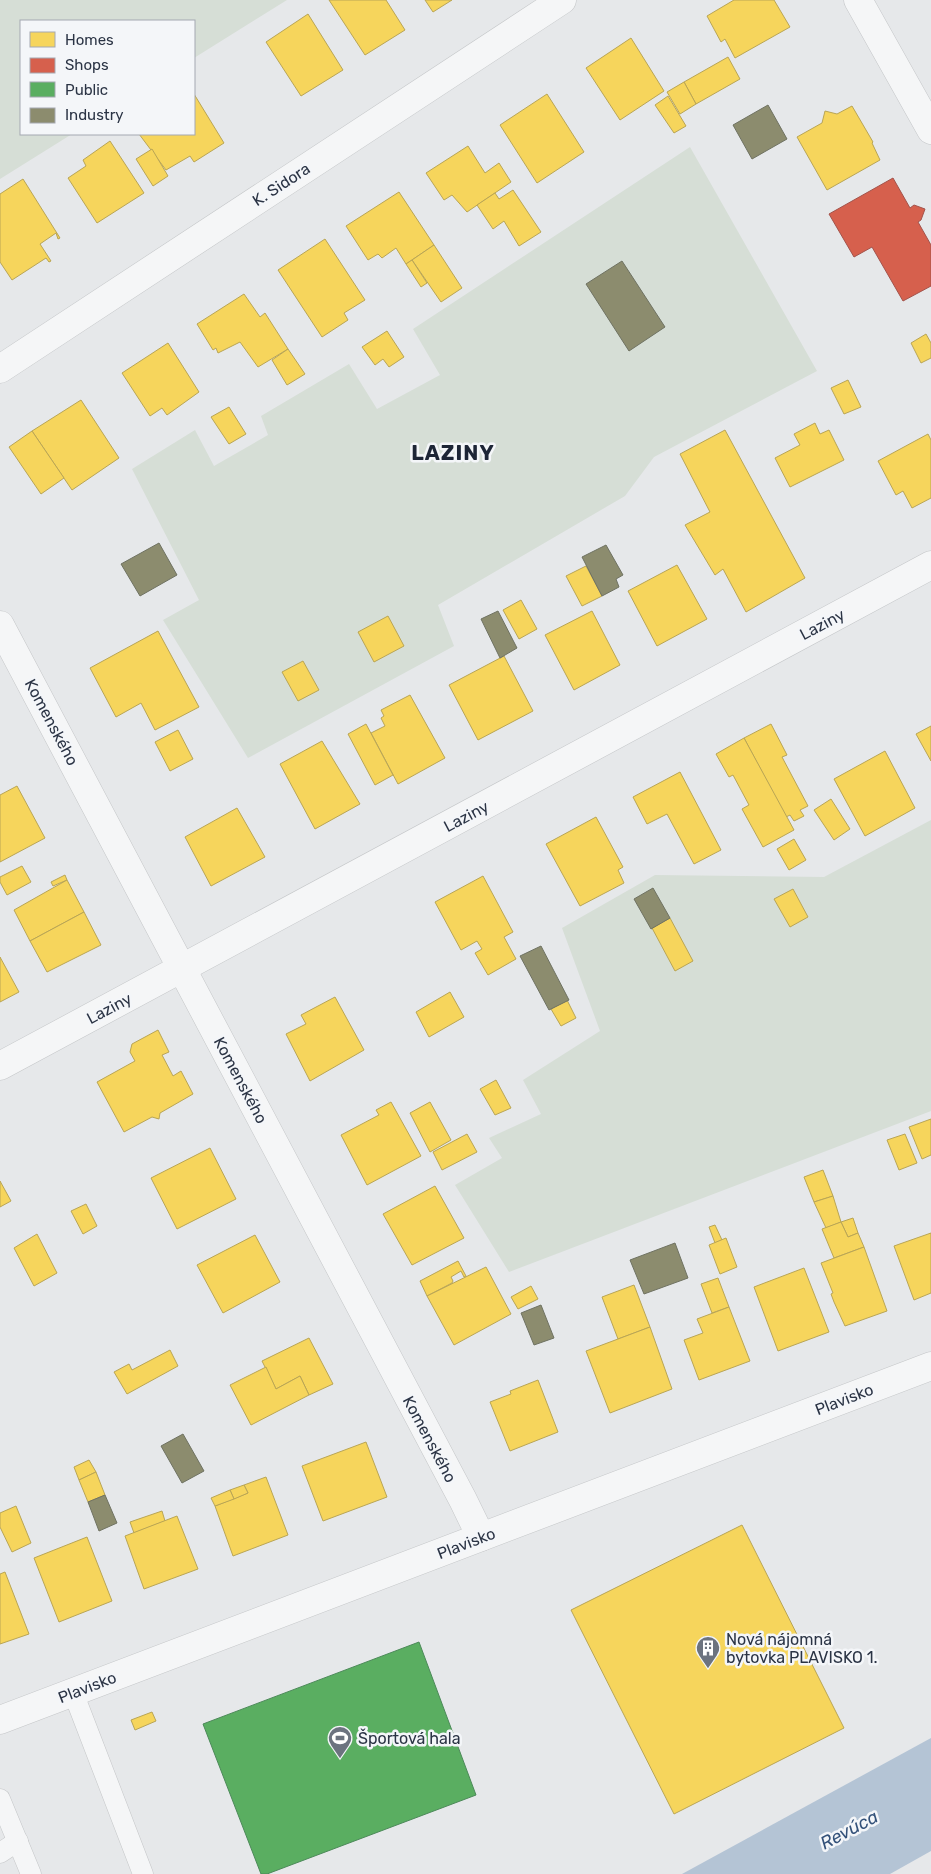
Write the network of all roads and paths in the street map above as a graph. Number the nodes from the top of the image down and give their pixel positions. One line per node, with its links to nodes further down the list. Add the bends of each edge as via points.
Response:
1 (562, 0): 4 (street, K. Sidora)
2 (858, 0): 3 (street)
3 (931, 130)
4 (0, 368)
5 (931, 565): 7 (street, Laziny)
6 (0, 625): 7 (street, Komenského)
7 (182, 969): 8 (street, Laziny); 10 (street, Komenského)
8 (0, 1066)
9 (931, 1366): 10 (street, Plavisko)
10 (481, 1537): 11 (street, Plavisko)
11 (72, 1692): 12 (street, Plavisko); 17 (lane)
12 (0, 1720)
13 (0, 1799): 14 (lane)
14 (18, 1841): 15 (lane); 16 (lane)
15 (0, 1853)
16 (31, 1874)
17 (143, 1874)

